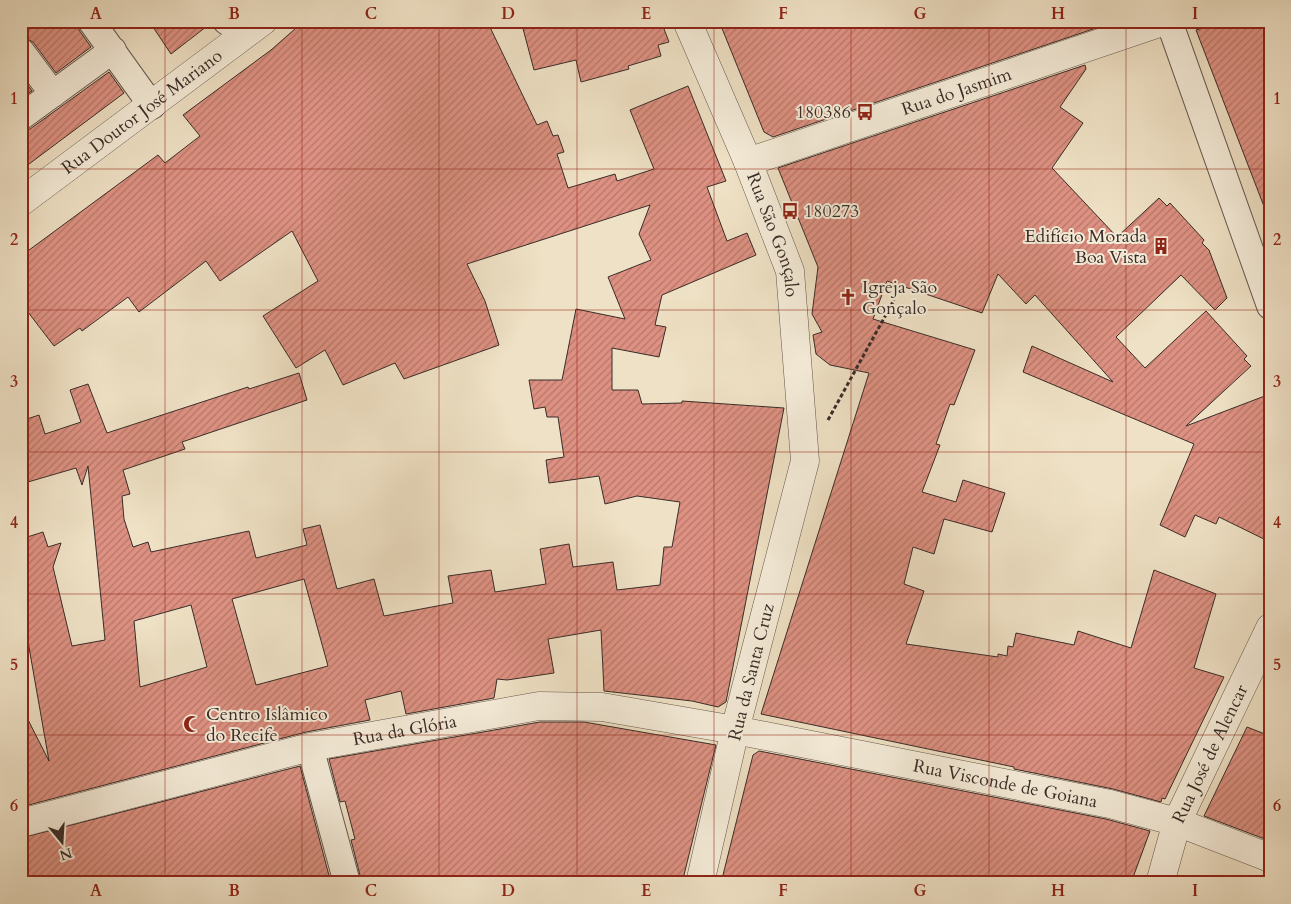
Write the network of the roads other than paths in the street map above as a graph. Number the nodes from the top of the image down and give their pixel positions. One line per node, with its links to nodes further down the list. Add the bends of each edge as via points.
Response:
1 (91, 21): 5 (street)
2 (687, 21): 10 (street, Rua São Gonçalo)
3 (1167, 21): 10 (street, Rua do Jasmim); 12 (street)
4 (245, 26): 8 (street, Rua Doutor José Mariano)
5 (113, 50): 7 (street); 8 (street)
6 (21, 51): 7 (street)
7 (53, 94): 9 (street)
8 (152, 106): 11 (street, Rua Doutor José Mariano)
9 (21, 117)
10 (748, 162): 13 (street, Rua São Gonçalo, via 790,271)
11 (21, 202)
12 (1270, 306)
13 (805, 461): 15 (street, Rua da Santa Cruz)
14 (1270, 628): 17 (street, Rua José de Alencar)
15 (735, 730): 16 (street, Rua da Glória, via 602,707 540,706); 17 (street, Rua Visconde de Goiana, via 1110,804); 21 (street, Rua da Santa Cruz)
16 (310, 747): 18 (street, Rua da Glória); 20 (street)
17 (1177, 822): 19 (street, Rua Visconde de Goiana); 22 (street, Rua José de Alencar)
18 (21, 823)
19 (1270, 858)
20 (347, 883)
21 (700, 883)
22 (1160, 883)

